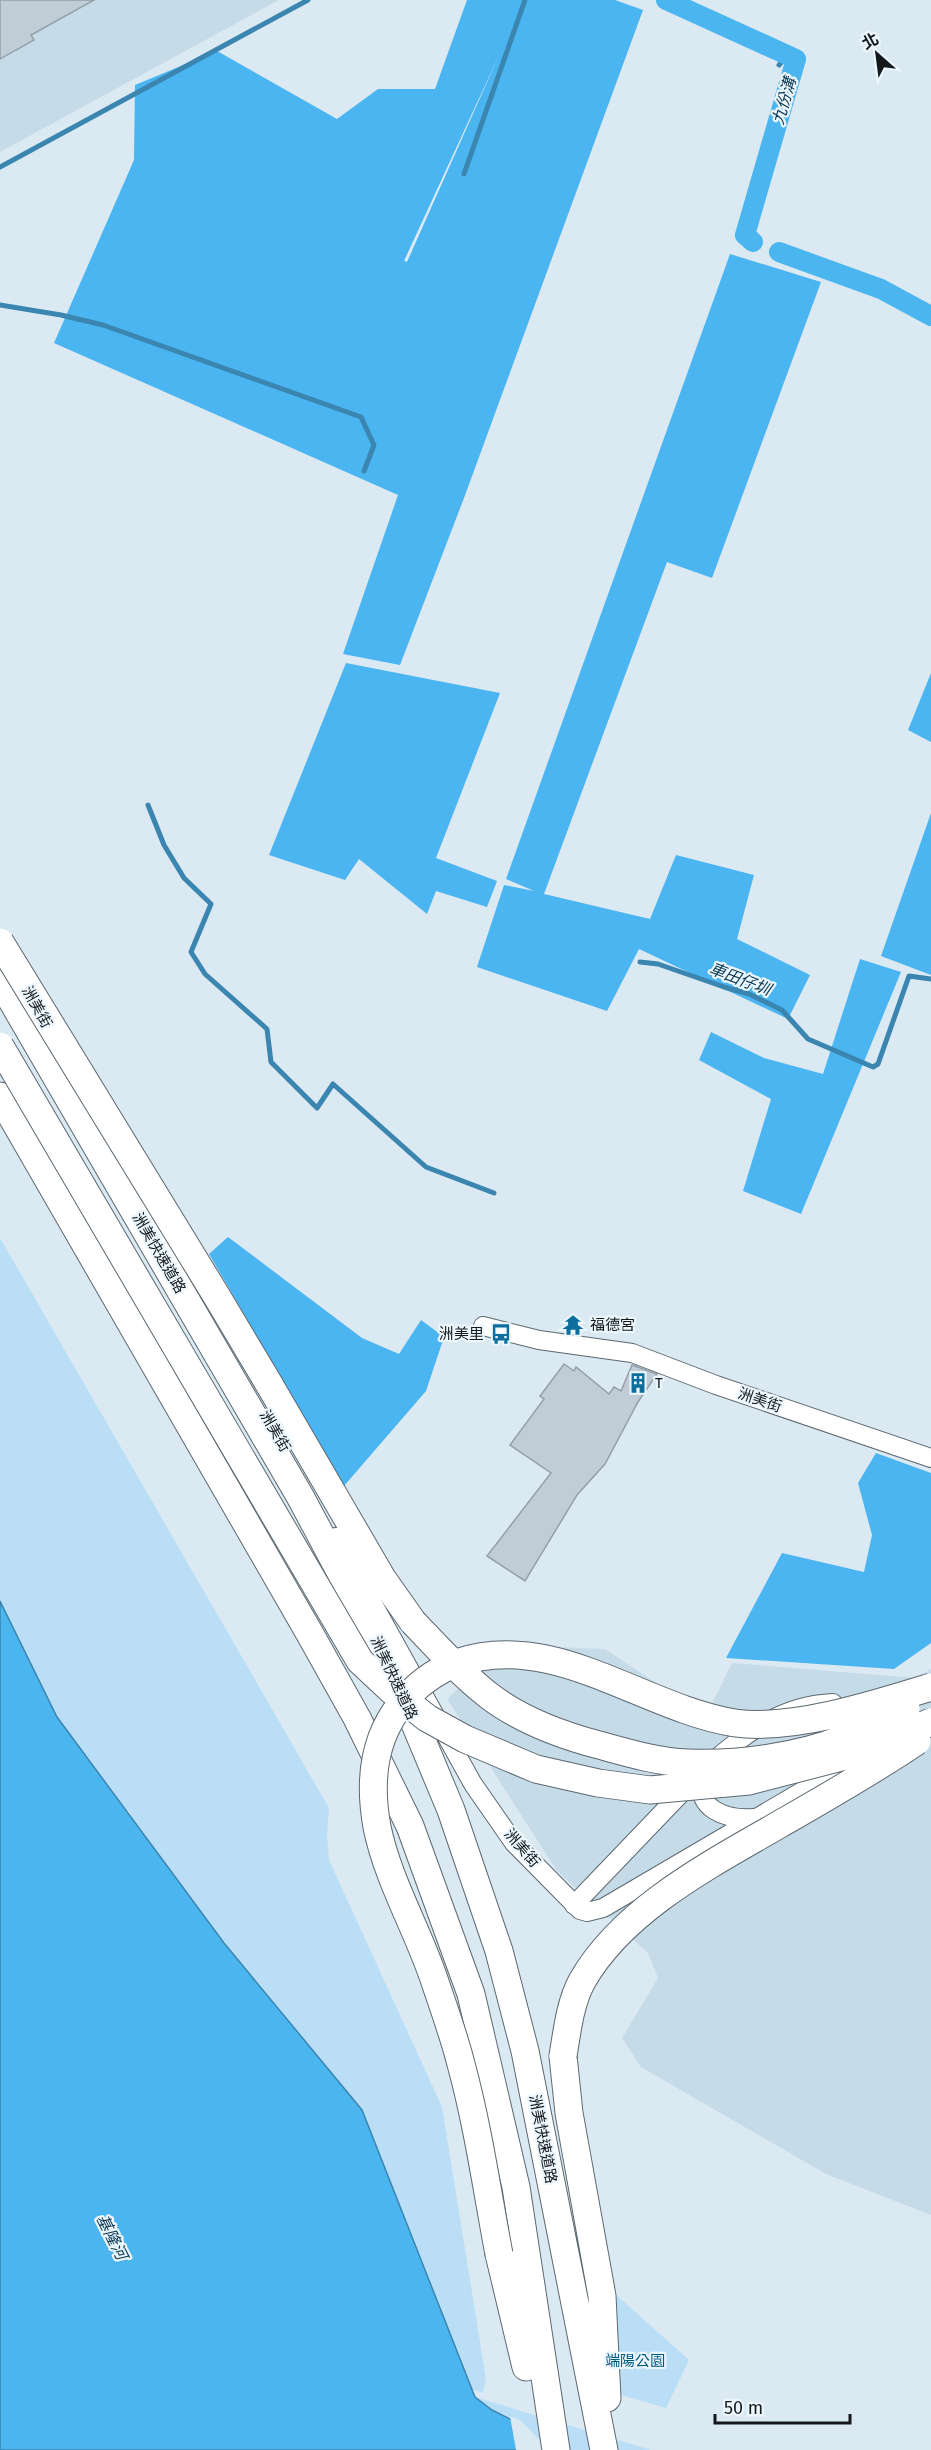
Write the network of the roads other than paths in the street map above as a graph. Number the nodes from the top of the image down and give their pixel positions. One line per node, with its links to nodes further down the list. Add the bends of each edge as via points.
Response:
1 (0, 940): 7 (highway, bridge, via 382,1578 413,1622 489,1695 537,1723 585,1742 645,1758 688,1763 736,1762 791,1754 844,1739); 11 (street, 洲美街, via 171,1252 354,1568 473,1784 514,1843)
2 (0, 980): 14 (highway, 洲美快速道路, bridge, via 300,1498 393,1671 447,1799 499,1951 525,2051)
3 (0, 1047): 8 (highway, bridge, via 360,1661 427,1718 465,1739 536,1768 650,1790 749,1781)
4 (0, 1096): 13 (highway, bridge, via 310,1634 410,1826 471,1994 516,2187)
5 (483, 1326): 6 (street, 洲美街, via 539,1340 632,1353)
6 (931, 1458)
7 (926, 1693): 8 (street); 9 (street, via 879,1702 805,1706 778,1715 752,1729); 12 (highway, bridge, via 782,1723 738,1723 699,1715 547,1658 510,1654 475,1657 438,1670 412,1690 394,1712 379,1742 372,1780 377,1827 429,1964 461,2064 499,2254)
8 (931, 1729): 10 (street, via 880,1746); 15 (highway, bridge, via 872,1772 719,1859 658,1900 599,1954 581,1983 570,2015 563,2056 569,2113 602,2296)
9 (705, 1768): 10 (street, via 701,1782 712,1809 737,1819); 11 (street)
10 (756, 1818): 11 (street, via 603,1908 587,1912)
11 (574, 1905)
12 (546, 2450)
13 (556, 2450)
14 (604, 2450)
15 (610, 2450)

